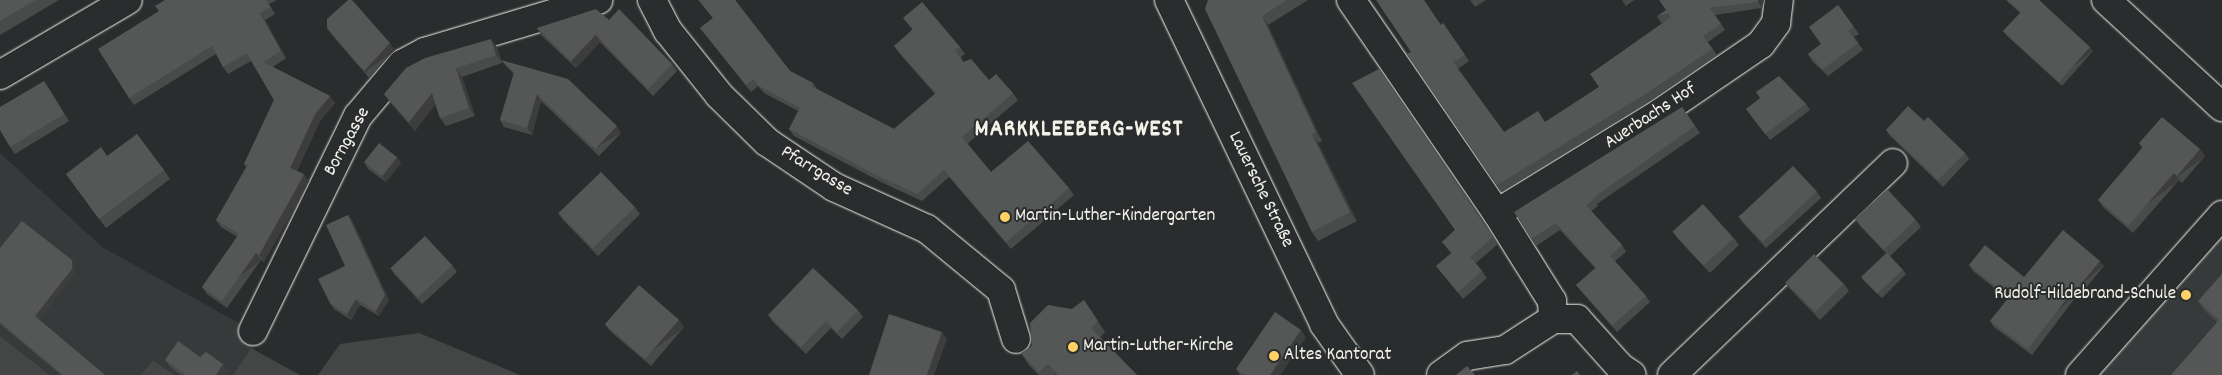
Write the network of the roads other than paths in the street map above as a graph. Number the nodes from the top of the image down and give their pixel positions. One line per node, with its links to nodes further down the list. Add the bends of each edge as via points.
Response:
1 (128, 0): 8 (street)
2 (598, 0): 14 (street, Borngasse, via 425,52 402,64 358,116)
3 (652, 0): 15 (street, Pfarrgasse, via 668,31 719,95 767,142 834,188 927,229 1001,290)
4 (1169, 0): 16 (street, Lauersche Straße, via 1324,324)
5 (1351, 0): 11 (street)
6 (1779, 0): 11 (street, Auerbachs Hof, via 1776,23 1762,44 1660,113)
7 (2106, 0): 9 (street)
8 (0, 75)
9 (2222, 107)
10 (1893, 162): 19 (street)
11 (1497, 212): 13 (street, via 1552,301)
12 (2222, 215): 20 (street)
13 (1552, 319): 17 (street, via 1505,350 1467,356); 18 (street, via 1577,319 1620,367)
14 (253, 331)
15 (1016, 339)
16 (1360, 375)
17 (1442, 375)
18 (1632, 375)
19 (1672, 375)
20 (2080, 375)

